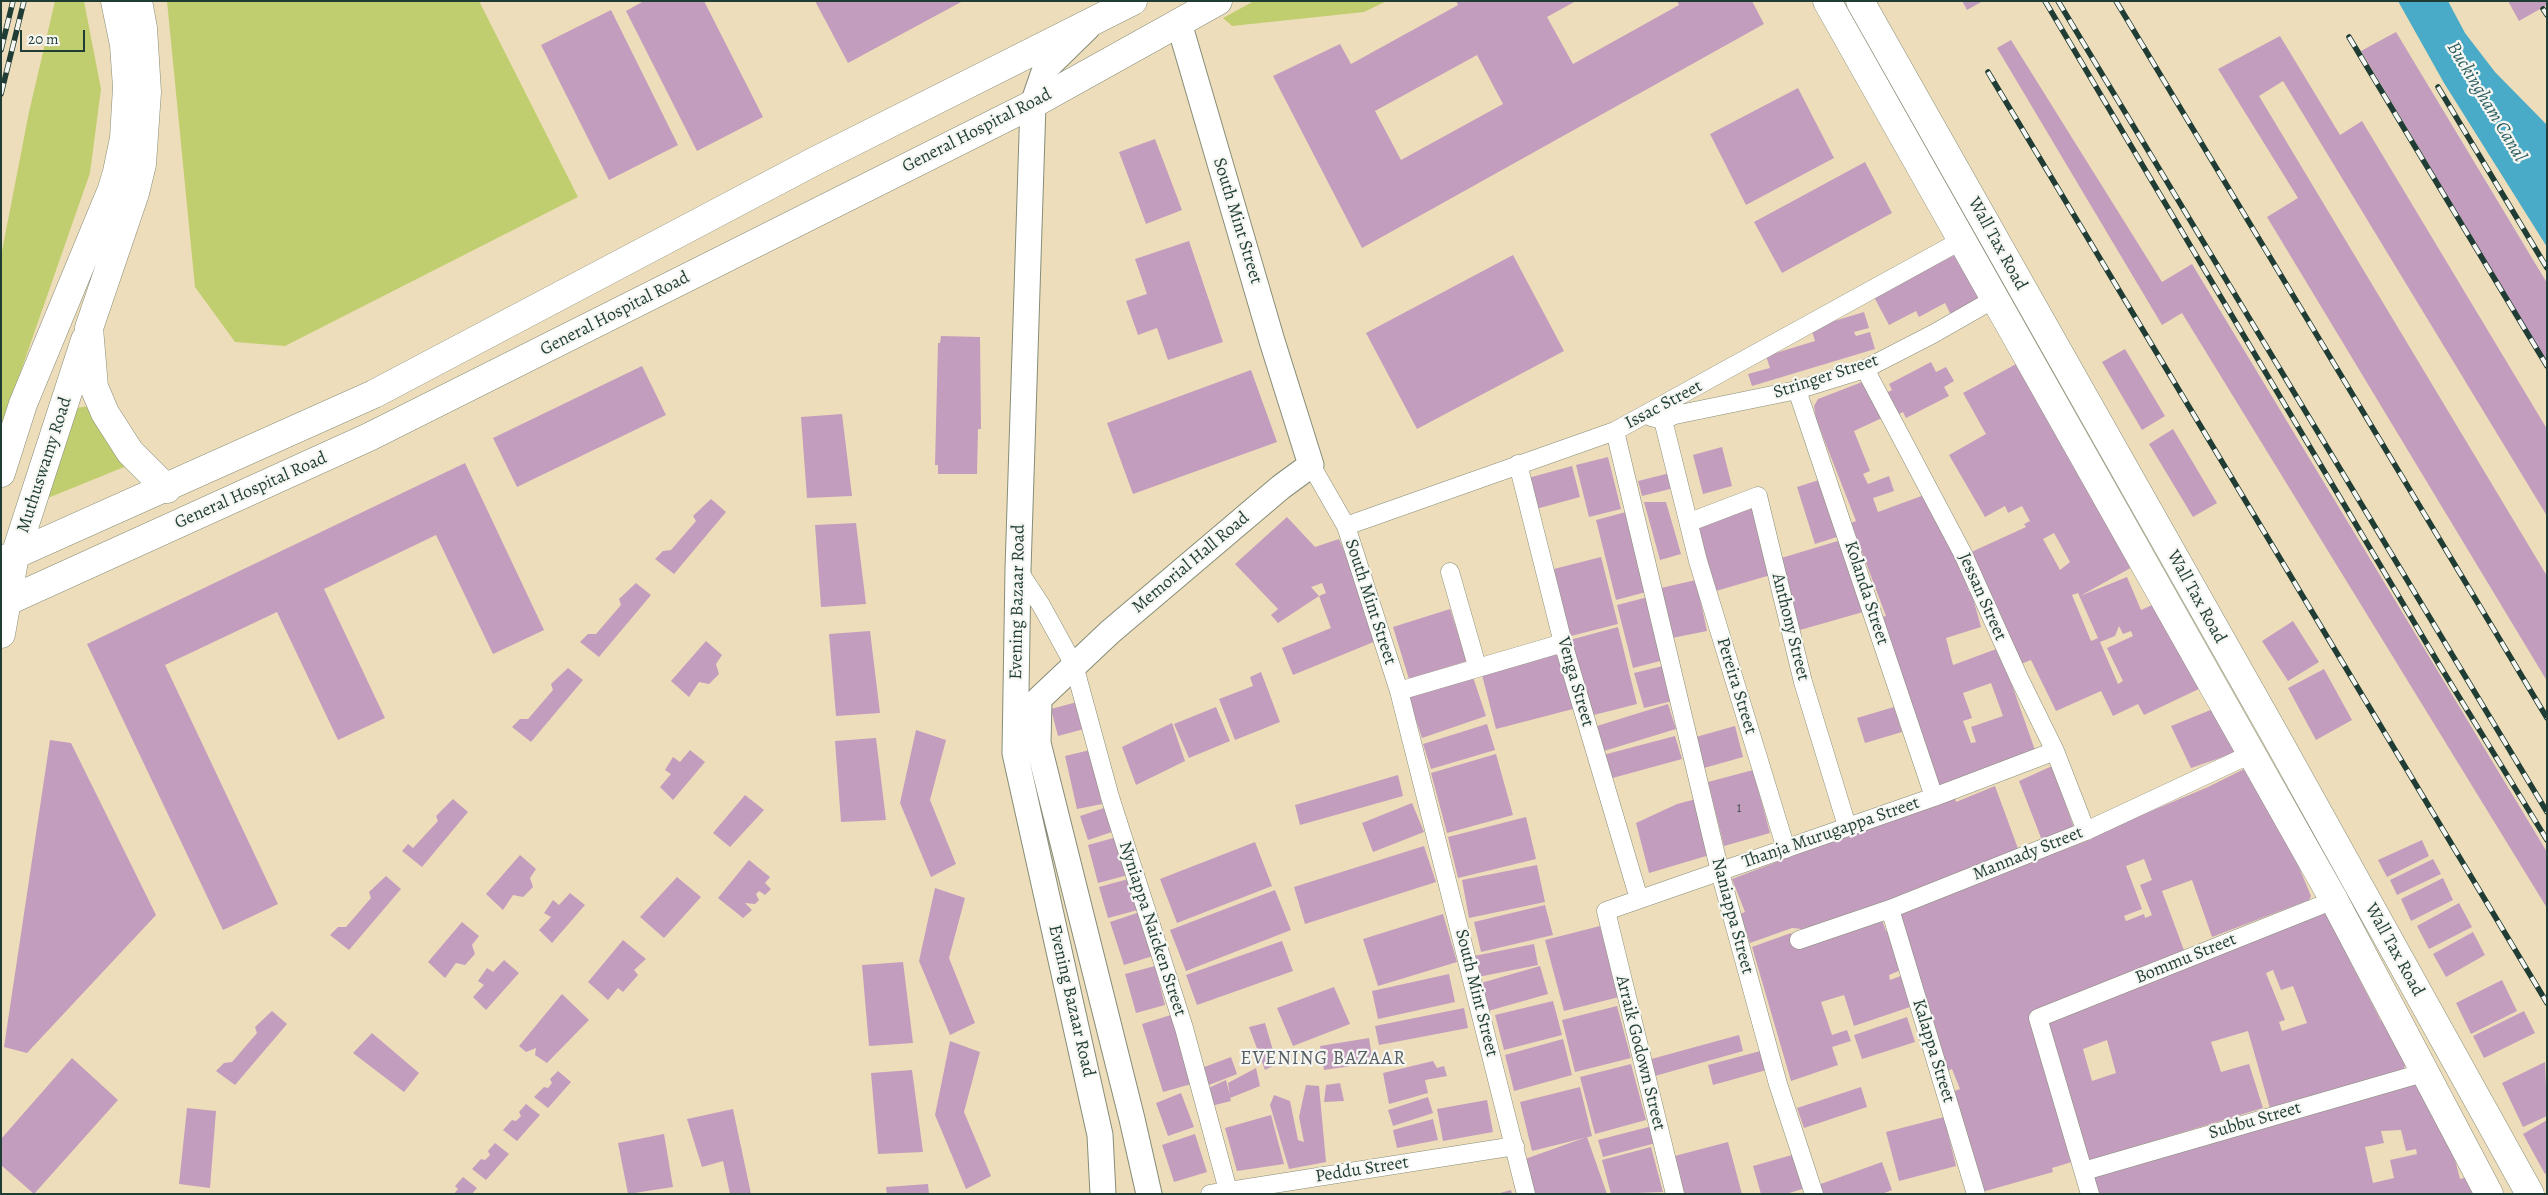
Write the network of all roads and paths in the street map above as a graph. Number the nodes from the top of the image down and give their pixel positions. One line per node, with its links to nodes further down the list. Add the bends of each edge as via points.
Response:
1 (115, 1): 10 (main road, via 126,63 127,109)
2 (138, 1): 10 (main road, via 147,120 140,175)
3 (1133, 1): 7 (main road, General Hospital Road)
4 (1218, 1): 8 (main road, General Hospital Road)
5 (1827, 1): 11 (main road, Wall Tax Road)
6 (1860, 1): 62 (main road, Wall Tax Road)
7 (1092, 23): 9 (main road, Evening Bazaar Road, via 1045,69); 22 (main road, General Hospital Road, via 815,162 374,394)
8 (1179, 23): 9 (main road, General Hospital Road); 20 (main road, South Mint Street)
9 (1033, 104): 26 (main road, Evening Bazaar Road); 28 (main road, General Hospital Road, via 369,437)
10 (106, 238): 13 (main road, Muthuswamy Road); 21 (main road, via 23,404)
11 (1962, 240): 12 (main road, Wall Tax Road); 16 (street, Issac Street)
12 (1996, 298): 14 (street, Stringer Street); 36 (main road, Wall Tax Road)
13 (89, 328): 22 (main road, Muthuswamy Road, via 94,387 105,413 130,452); 25 (main road, Muthuswamy Road)
14 (1865, 369): 15 (street, Stringer Street); 35 (street, Jessan Street, via 1963,554 2018,678)
15 (1797, 390): 17 (street, Stringer Street); 37 (street, Kolanda Street)
16 (1643, 416): 17 (street, Stringer Street); 18 (street, Issac Street)
17 (1663, 420): 23 (street, Pereira Street)
18 (1615, 432): 19 (street, Issac Street); 41 (street, Naniappa Street)
19 (1518, 464): 24 (street, Issac Street); 30 (street, Venga Street)
20 (1312, 465): 24 (street, South Mint Street); 31 (main road, Memorial Hall Road, via 1282,486)
21 (1, 473)
22 (167, 488): 25 (main road, General Hospital Road)
23 (1690, 522): 38 (street, Anthony Street, via 1758,496 1803,682); 40 (street, Pereira Street, via 1698,560)
24 (1346, 526): 33 (street, South Mint Street)
25 (8, 558): 28 (main road, Muthuswamy Road)
26 (1018, 569): 31 (street); 48 (main road, Evening Bazaar Road, via 1015,753)
27 (1450, 572): 32 (street)
28 (4, 599): 29 (main road, Muthuswamy Road)
29 (1, 634)
30 (1563, 643): 32 (street); 42 (street, Venga Street)
31 (1074, 665): 34 (main road, Memorial Hall Road); 52 (street, Nyniappa Naicken Street, via 1110,797 1184,1028)
32 (1477, 666): 33 (street)
33 (1399, 691): 50 (street, South Mint Street)
34 (1039, 699): 47 (main road, Evening Bazaar Road, via 1038,744)
35 (2055, 751): 37 (street, Thanja Murugappa Street); 39 (street, Jessan Street)
36 (2251, 754): 39 (street, Mannady Street); 43 (main road, Wall Tax Road)
37 (1934, 797): 38 (street, Thanja Murugappa Street)
38 (1847, 826): 40 (street, Thanja Murugappa Street)
39 (2086, 831): 44 (street, Mannady Street)
40 (1786, 849): 41 (street, Thanja Murugappa Street)
41 (1720, 872): 42 (street, Thanja Murugappa Street); 58 (street, Naniappa Street, via 1778,1084)
42 (1639, 899): 45 (street, Thanja Murugappa Street)
43 (2334, 900): 49 (main road, Wall Tax Road); 51 (street, Bommu Street, via 2038,1018)
44 (1890, 908): 46 (street, Mannady Street); 59 (street, Kalappa Street)
45 (1606, 911): 57 (street, Arraik Godown Street)
46 (1799, 940)
47 (1105, 1012): 48 (main road); 54 (main road, Evening Bazaar Road)
48 (1075, 1020): 53 (main road, Evening Bazaar Road, via 1100,1135)
49 (2426, 1072): 51 (street, Subbu Street); 61 (main road, Wall Tax Road)
50 (1515, 1146): 52 (street, Peddu Street); 56 (street, South Mint Street)
51 (2084, 1171): 60 (street)
52 (1229, 1192): 55 (street, Peddu Street)
53 (1103, 1194)
54 (1148, 1194)
55 (1210, 1194)
56 (1526, 1194)
57 (1675, 1194)
58 (1814, 1194)
59 (1976, 1194)
60 (2090, 1194)
61 (2489, 1194)
62 (2530, 1194)

